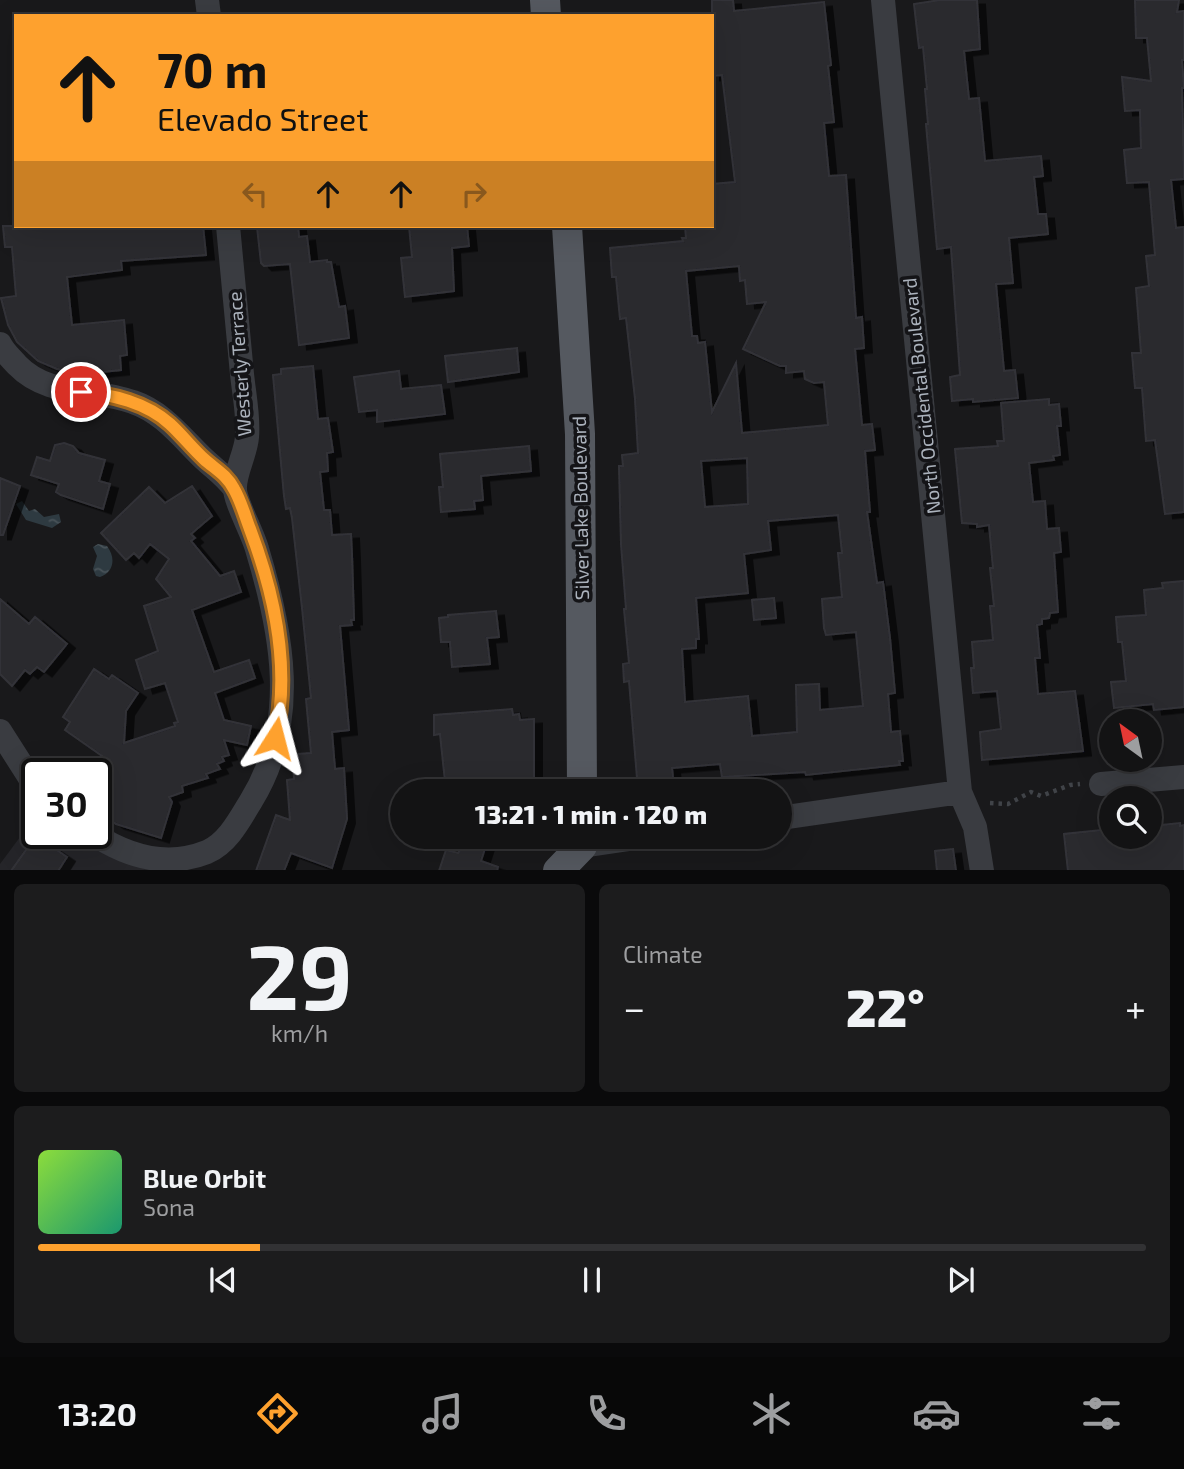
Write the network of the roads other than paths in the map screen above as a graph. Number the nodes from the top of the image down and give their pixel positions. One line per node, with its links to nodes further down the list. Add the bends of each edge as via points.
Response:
1 (883, 0): 11 (street, North Occidental Boulevard)
2 (228, 228): 5 (street, Westerly Terrace, via 247,437)
3 (567, 228): 9 (main road, Silver Lake Boulevard, via 580,434)
4 (0, 344): 5 (street, via 30,378 66,391 135,402 169,422)
5 (235, 489): 13 (street, via 275,610 283,670 280,719 271,758 250,803 217,848 191,858 160,861)
6 (0, 731): 7 (street)
7 (21, 766)
8 (1184, 777): 10 (street)
9 (582, 779)
10 (1101, 784)
11 (960, 792): 12 (street); 16 (street, North Occidental Boulevard, via 975,827)
12 (792, 816)
13 (112, 843)
14 (582, 851): 15 (main road)
15 (558, 870)
16 (982, 870)

